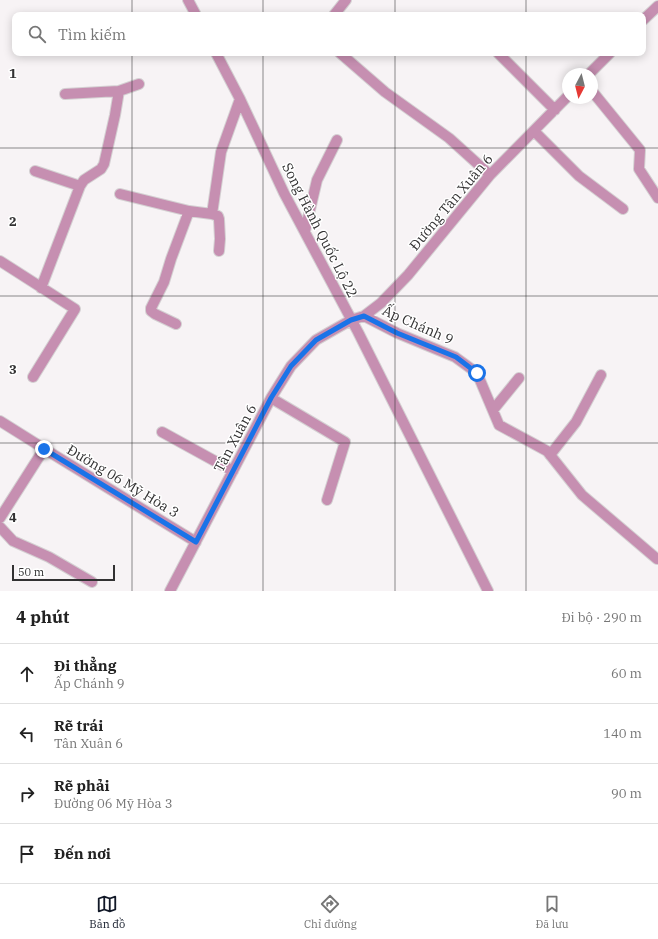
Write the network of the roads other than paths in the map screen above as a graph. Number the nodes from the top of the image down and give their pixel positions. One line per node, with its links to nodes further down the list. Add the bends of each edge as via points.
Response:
1 (188, 0): 4 (street)
2 (346, 0): 5 (street)
3 (658, 6): 6 (street)
4 (194, 12)
5 (336, 12)
6 (646, 17)
7 (218, 56): 16 (street, Song Hành Quốc Lộ 22)
8 (344, 56): 22 (street, via 386,92 449,138)
9 (501, 56): 18 (street)
10 (607, 56): 11 (street)
11 (595, 68)
12 (139, 84): 13 (street)
13 (120, 92): 14 (street); 23 (street, via 103,167 84,180)
14 (65, 94)
15 (598, 98): 25 (street, via 640,150 639,169)
16 (240, 99): 28 (street, via 221,152); 29 (street, Song Hành Quốc Lộ 22, via 284,193)
17 (562, 102): 18 (street, Đường Tân Xuân 6)
18 (554, 110): 19 (street, Đường Tân Xuân 6)
19 (534, 131): 22 (street, Đường Tân Xuân 6); 26 (street, via 579,176)
20 (337, 140): 29 (street, via 317,180)
21 (35, 171): 23 (street)
22 (490, 176): 33 (street, Đường Tân Xuân 6, via 408,275 381,303)
23 (80, 186): 32 (street)
24 (120, 194): 27 (street)
25 (658, 198)
26 (623, 209)
27 (189, 211): 28 (street); 35 (street, via 162,286 151,308 155,314)
28 (212, 214): 30 (street, via 220,219)
29 (305, 231): 34 (street, Song Hành Quốc Lộ 22)
30 (219, 251)
31 (0, 261): 32 (street)
32 (42, 288): 37 (street, via 76,309)
33 (364, 316): 34 (street, Đường Tân Xuân 6); 40 (street, Ấp Chánh 9, via 397,333 456,357 477,373)
34 (351, 320): 39 (street, Tân Xuân 6, via 316,340 291,366); 53 (street, Song Hành Quốc Lộ 22)
35 (176, 324)
36 (601, 375): 44 (street, via 576,422)
37 (33, 377)
38 (519, 378): 40 (street)
39 (271, 398): 45 (street, Tân Xuân 6); 46 (street, via 345,442)
40 (493, 410): 44 (street, Ấp Chánh 9, via 499,425)
41 (0, 421): 43 (street, Đường 06 Mỹ Hòa 3)
42 (162, 432): 45 (street)
43 (44, 449): 47 (street); 49 (street, Đường 06 Mỹ Hòa 3)
44 (550, 455): 50 (street, Ấp Chánh 9, via 582,495)
45 (233, 471): 49 (street, Tân Xuân 6)
46 (327, 500)
47 (0, 518)
48 (0, 527): 51 (street, via 13,540)
49 (196, 542): 52 (street, Tân Xuân 6)
50 (658, 559)
51 (92, 582)
52 (170, 591)
53 (488, 591)

